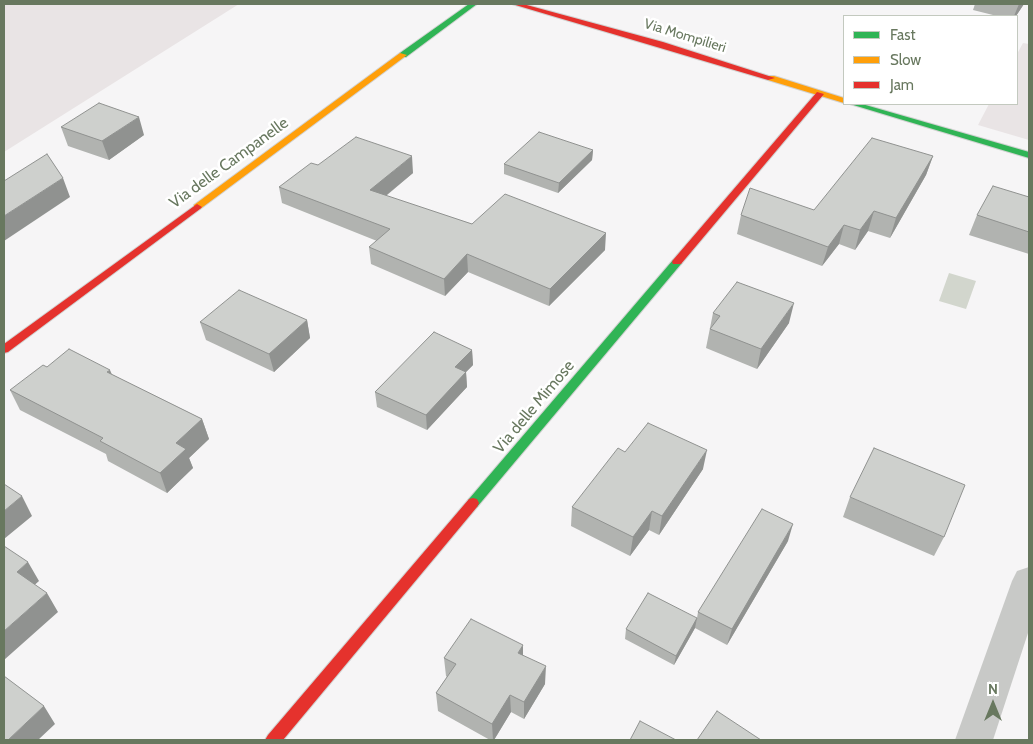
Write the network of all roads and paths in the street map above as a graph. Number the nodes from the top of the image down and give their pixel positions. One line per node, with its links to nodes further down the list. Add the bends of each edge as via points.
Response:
1 (473, 4): 7 (street, Via delle Campanelle)
2 (516, 4): 3 (street, Via Mompilieri, via 660,44)
3 (820, 94): 4 (street, Via Mompilieri); 9 (street, Via delle Mimose)
4 (843, 101)
5 (858, 105): 6 (street)
6 (1029, 154)
7 (4, 349)
8 (1029, 581): 10 (street)
9 (273, 740)
10 (974, 740)

